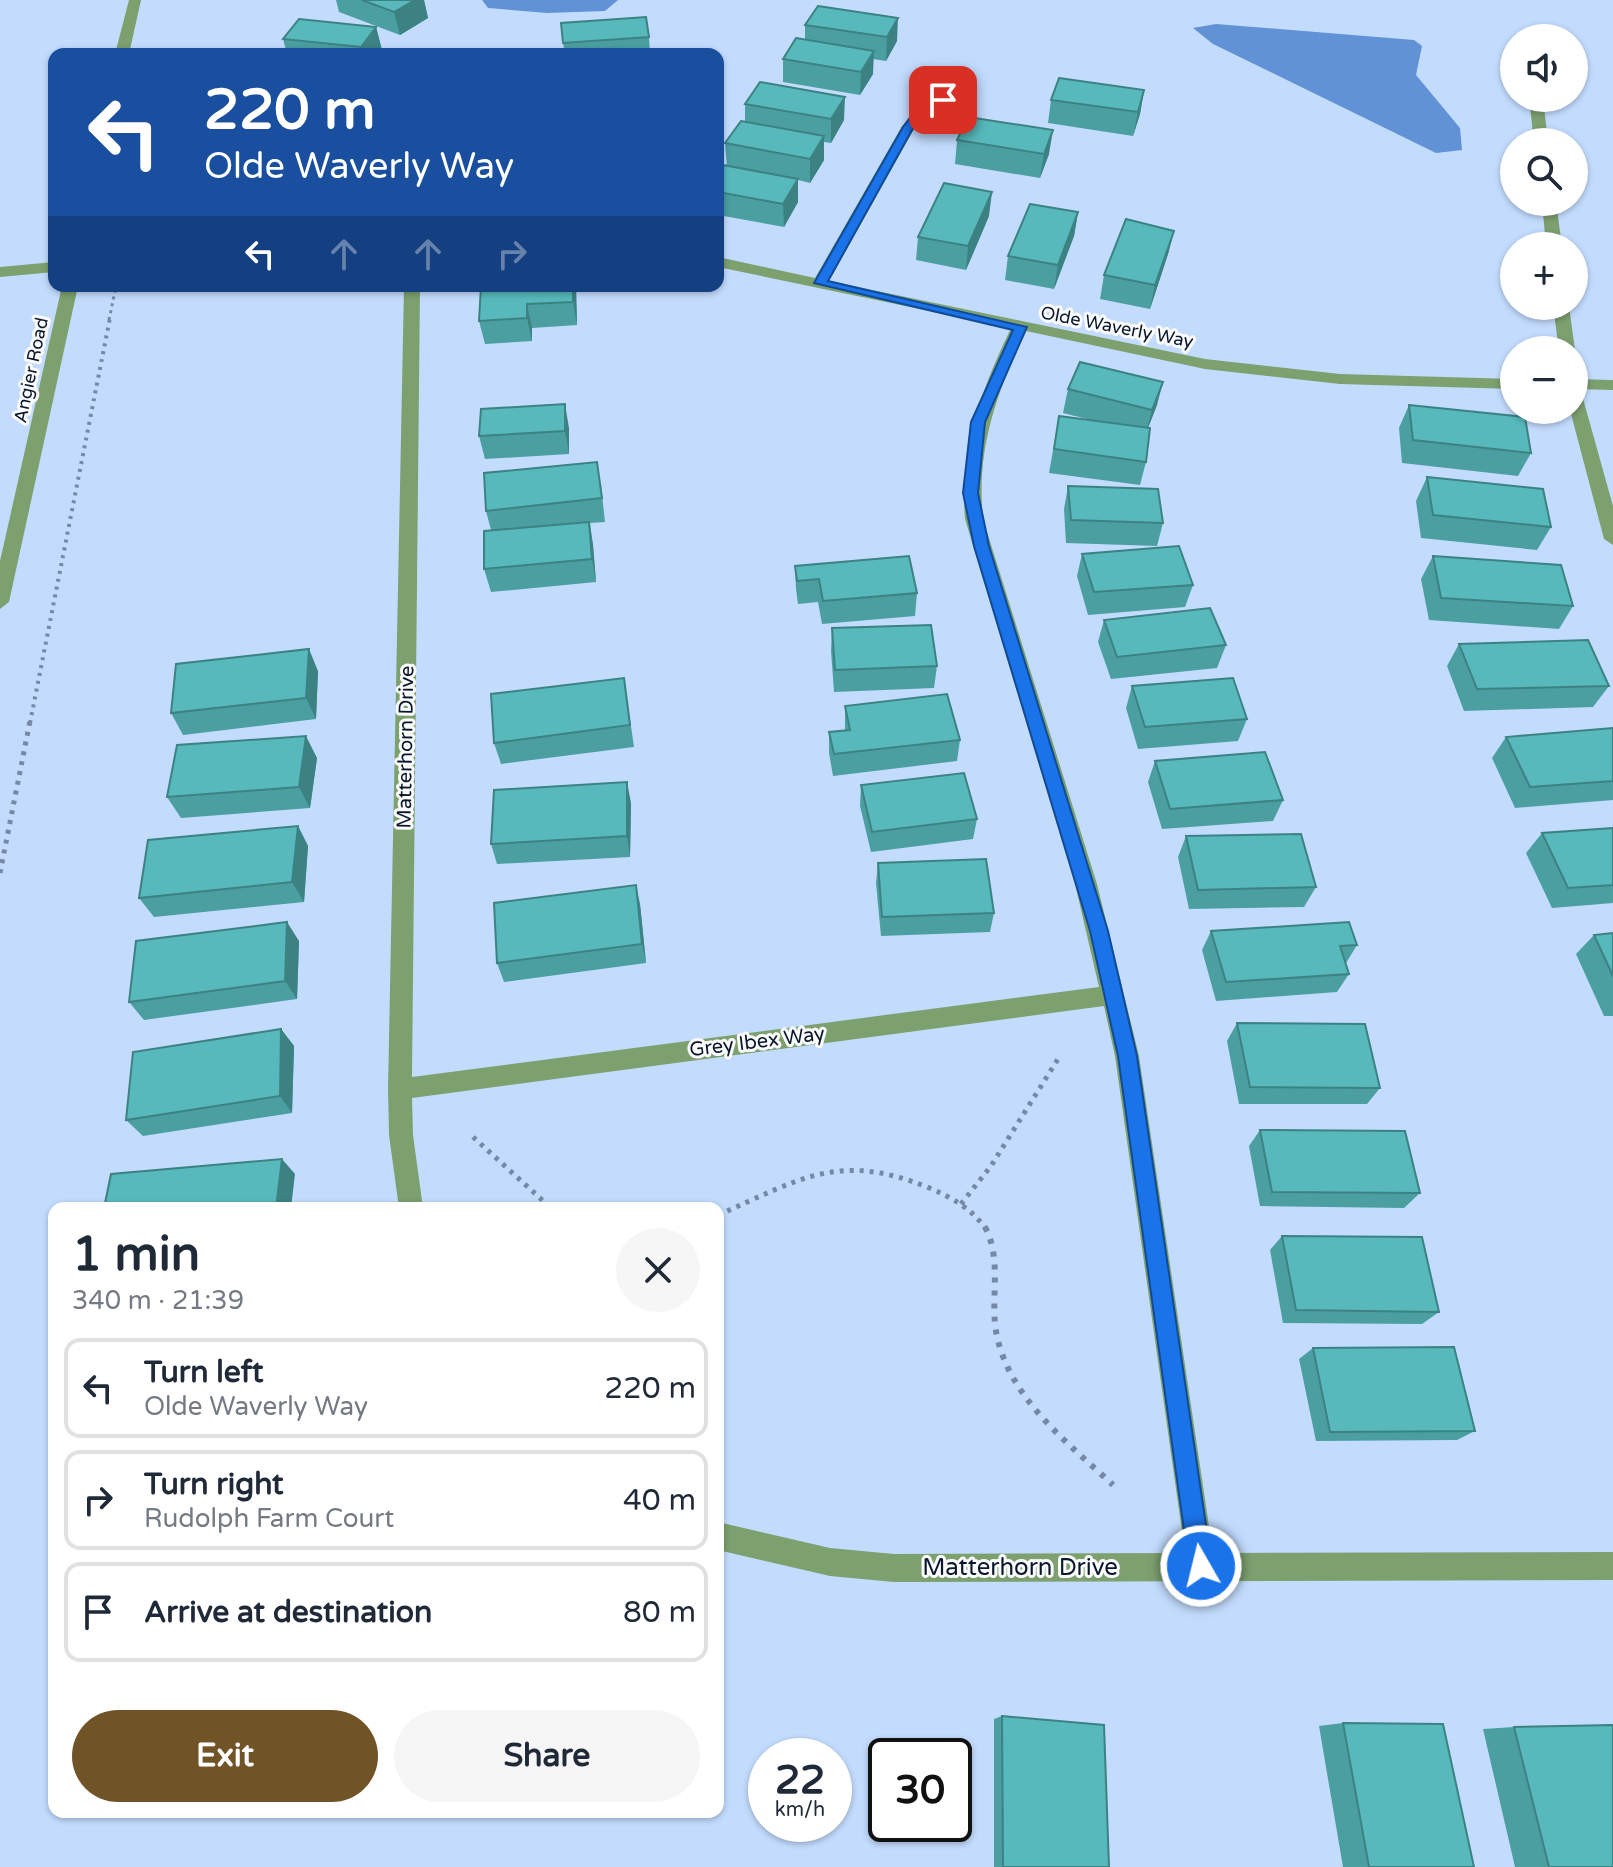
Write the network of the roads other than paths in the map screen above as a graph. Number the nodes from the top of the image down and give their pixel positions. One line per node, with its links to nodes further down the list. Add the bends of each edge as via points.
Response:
1 (135, 0): 2 (street)
2 (123, 48)
3 (962, 91): 7 (street, via 928,108 907,129)
4 (724, 263): 7 (street, Olde Waverly Way)
5 (48, 268): 6 (street)
6 (0, 272)
7 (820, 283): 10 (street, Olde Waverly Way)
8 (69, 292): 16 (street, Angier Road)
9 (412, 292): 18 (street, Matterhorn Drive)
10 (1020, 327): 11 (street, Olde Waverly Way, via 1163,358 1265,372); 17 (street, via 978,422 971,493)
11 (1500, 384)
12 (1588, 384): 13 (street)
13 (1613, 385)
14 (1582, 424): 15 (street)
15 (1613, 539)
16 (0, 602)
17 (1114, 995): 18 (street, Grey Ibex Way); 21 (street, via 1139,1126)
18 (400, 1089): 19 (street, Matterhorn Drive)
19 (410, 1202)
20 (724, 1537): 21 (street, Matterhorn Drive, via 830,1562 894,1568)
21 (1201, 1566): 22 (street, Matterhorn Drive)
22 (1613, 1566)

